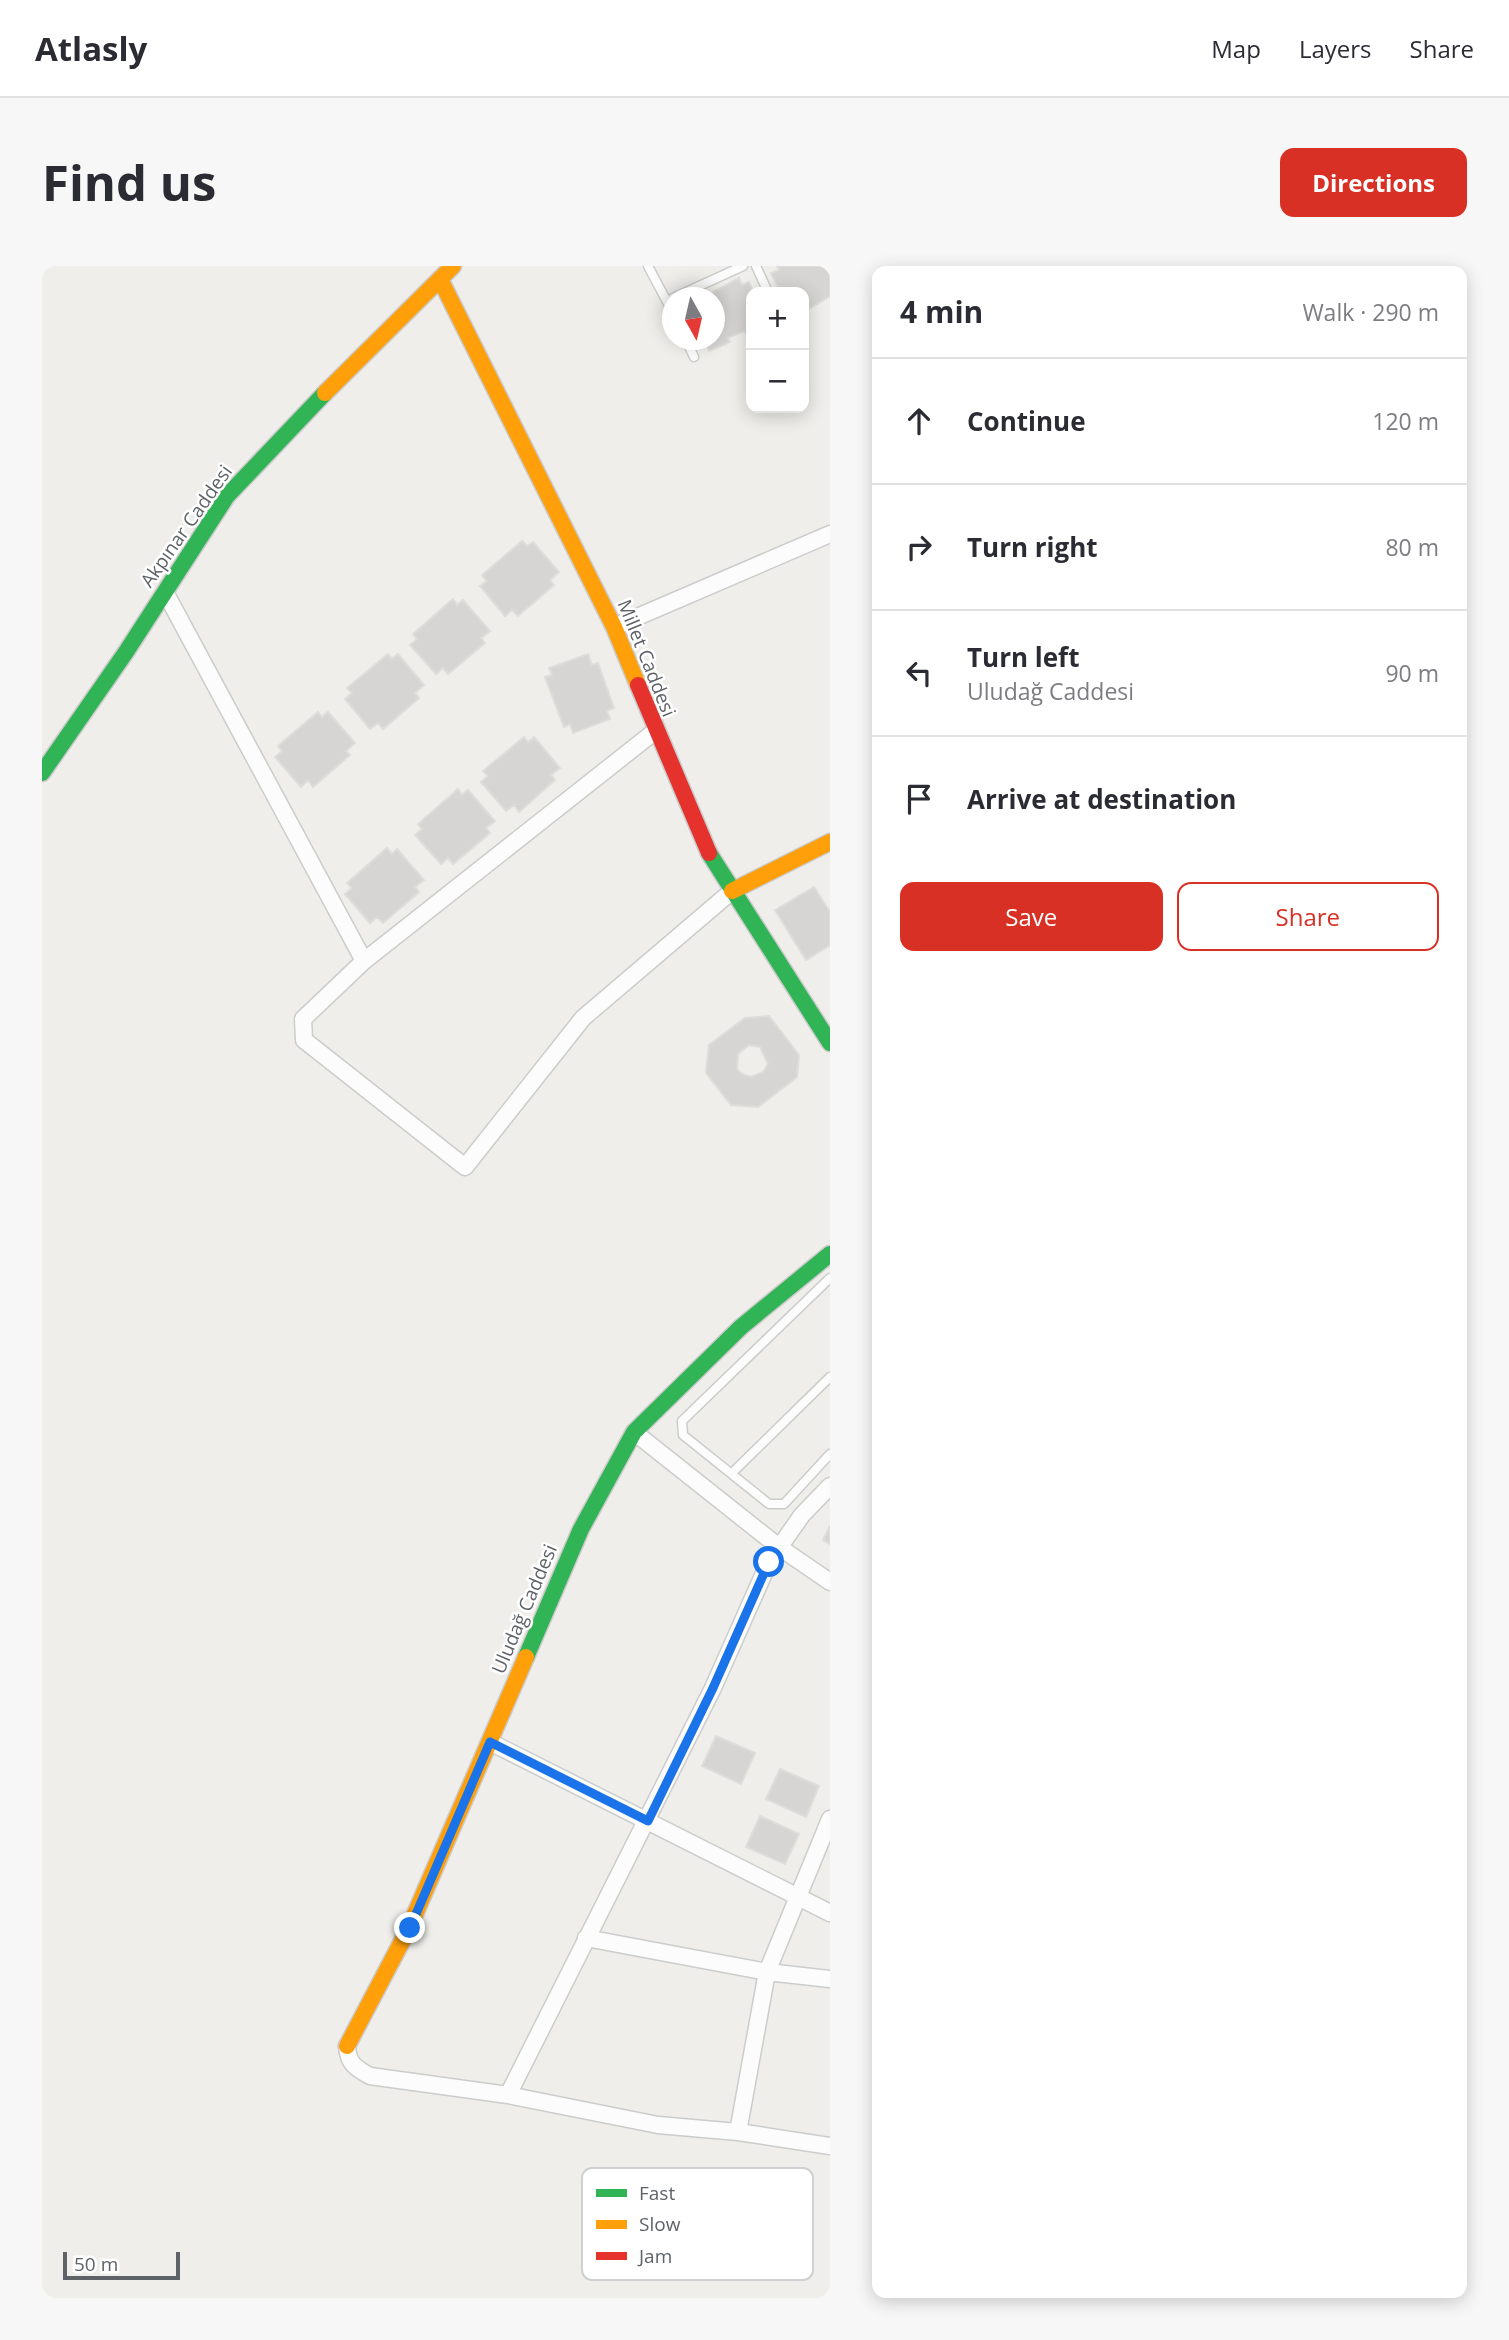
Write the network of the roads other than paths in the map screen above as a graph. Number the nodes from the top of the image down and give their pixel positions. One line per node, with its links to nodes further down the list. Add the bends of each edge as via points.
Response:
1 (453, 266): 5 (street, Akpınar Caddesi)
2 (648, 266): 6 (lane)
3 (743, 266): 7 (lane)
4 (756, 266): 8 (lane)
5 (436, 272): 12 (street, Akpınar Caddesi, via 227,496); 13 (street, Millet Caddesi)
6 (663, 287)
7 (697, 287)
8 (766, 287)
9 (691, 350): 10 (lane)
10 (694, 356)
11 (830, 534): 13 (street)
12 (165, 592): 15 (street, Akpınar Caddesi); 18 (street)
13 (614, 627): 14 (street, Millet Caddesi)
14 (654, 732): 17 (street, Millet Caddesi, via 702,842); 18 (street)
15 (42, 773)
16 (830, 842): 17 (street)
17 (732, 891): 18 (street, via 583,1018 466,1167 304,1040 303,1019); 19 (street, Millet Caddesi)
18 (364, 961)
19 (830, 1043)
20 (830, 1254): 23 (street, Uludağ Caddesi, via 741,1327)
21 (830, 1278): 25 (lane, via 682,1421 683,1435)
22 (830, 1377): 25 (lane)
23 (634, 1432): 27 (street); 29 (street, Uludağ Caddesi, via 581,1529)
24 (830, 1454): 25 (lane, via 784,1504 769,1504)
25 (733, 1472)
26 (830, 1486): 27 (street)
27 (779, 1547): 28 (street); 31 (street)
28 (830, 1582)
29 (490, 1742): 31 (street); 37 (street, Uludağ Caddesi, via 410,1928 346,2046 354,2067 370,2076)
30 (830, 1819): 32 (street)
31 (648, 1821): 32 (street); 34 (street)
32 (797, 1896): 33 (street); 35 (street)
33 (830, 1913)
34 (586, 1938): 35 (street); 37 (street)
35 (767, 1972): 36 (street); 38 (street)
36 (830, 1979)
37 (508, 2095): 38 (street, via 659,2125)
38 (738, 2132): 39 (street)
39 (830, 2146)

